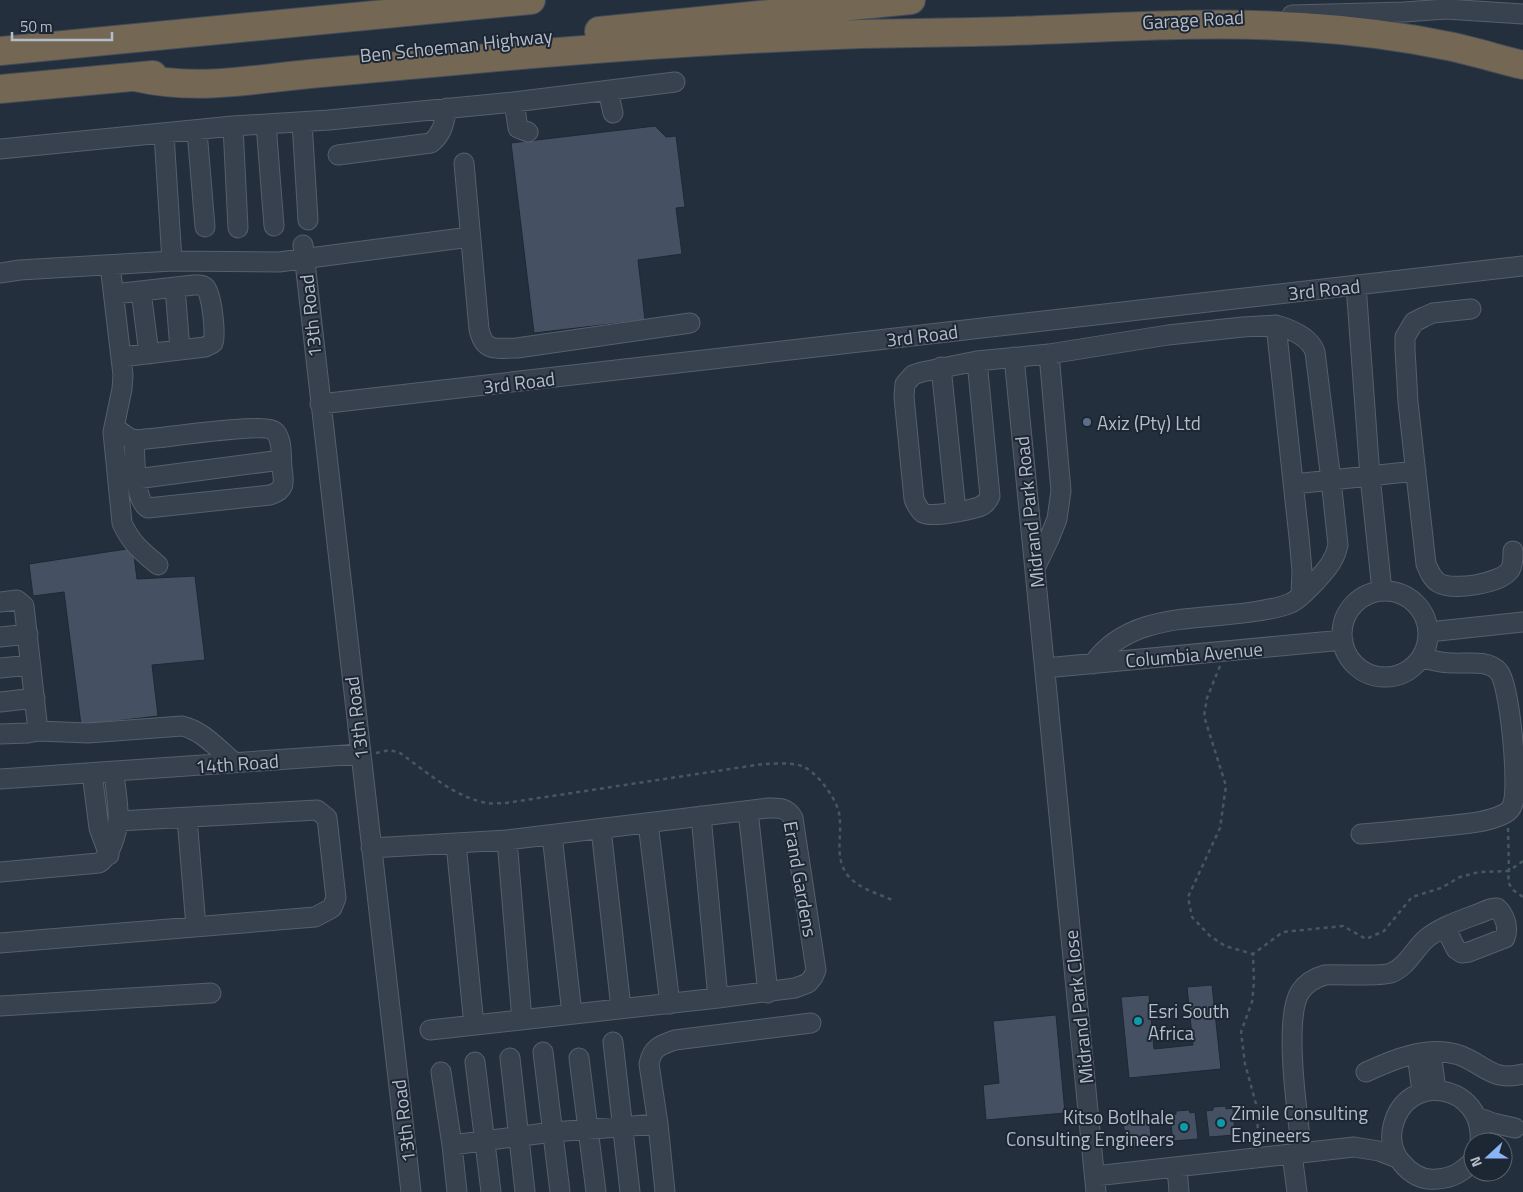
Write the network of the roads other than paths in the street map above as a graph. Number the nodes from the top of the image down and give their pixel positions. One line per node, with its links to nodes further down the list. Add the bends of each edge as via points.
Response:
1 (387, 0): 5 (highway)
2 (531, 0): 5 (highway, Ben Schoeman Highway)
3 (911, 0): 9 (highway, Ben Schoeman Highway)
4 (1523, 14): 6 (street, Garage Road, via 1446,9 1170,19)
5 (312, 20): 7 (highway, Ben Schoeman Highway)
6 (1103, 26): 8 (highway, via 1270,26 1350,31 1450,46); 9 (highway, via 678,43 218,84 178,84)
7 (0, 50)
8 (1523, 65)
9 (135, 77): 11 (highway, Ben Schoeman Highway)
10 (675, 82): 12 (street)
11 (0, 89)
12 (608, 91): 13 (street); 15 (street)
13 (514, 102): 14 (street); 20 (street, via 518,128)
14 (447, 108): 16 (street); 23 (street, via 442,131 431,143)
15 (613, 112)
16 (302, 122): 17 (street); 25 (street)
17 (266, 124): 18 (street); 26 (street)
18 (233, 126): 19 (street); 28 (street)
19 (197, 131): 21 (street); 27 (street)
20 (528, 132)
21 (164, 134): 22 (street); 31 (street)
22 (0, 149)
23 (338, 155)
24 (464, 163): 29 (street)
25 (308, 220)
26 (274, 226)
27 (204, 227)
28 (238, 228)
29 (470, 237): 30 (street); 40 (street, via 479,328 483,342 493,348 517,348)
30 (304, 252): 31 (street, via 259,262); 49 (street, 13th Road)
31 (172, 260): 32 (street)
32 (110, 265): 34 (street); 38 (street)
33 (1523, 266): 35 (street, 3rd Road)
34 (0, 273)
35 (1356, 285): 49 (street, 3rd Road); 54 (street)
36 (175, 287): 37 (street); 42 (street); 42 (street, via 200,284 207,288 215,334 215,341 210,346)
37 (141, 291): 38 (street); 43 (street)
38 (114, 294): 45 (street)
39 (1471, 308): 53 (street, via 1424,317 1414,322 1406,337 1404,348)
40 (690, 322)
41 (1276, 325): 44 (street, via 1168,335); 56 (street, via 1305,339 1315,352); 57 (street)
42 (180, 350): 43 (street)
43 (149, 354): 45 (street)
44 (1049, 354): 46 (street); 61 (street, via 1061,491 1057,519)
45 (121, 357): 50 (street, via 122,390)
46 (1014, 357): 47 (street); 61 (street, Midrand Park Road)
47 (976, 361): 48 (street); 58 (street, via 990,496 980,506)
48 (941, 367): 58 (street); 58 (street, via 914,376 905,384 912,487 914,499 924,514)
49 (320, 404): 79 (street, 13th Road)
50 (114, 427): 51 (street); 60 (street, via 113,446 122,523 134,545)
51 (134, 440): 52 (street, via 264,428 278,436); 55 (street)
52 (282, 460): 55 (street); 55 (street, via 283,486 270,495 148,508 142,504)
53 (1416, 471): 54 (street); 59 (street, via 1426,564 1438,583 1452,586 1499,579 1510,569)
54 (1370, 476): 56 (street); 62 (street)
55 (136, 479)
56 (1331, 480): 57 (street); 63 (street, via 1338,545 1336,554 1332,563)
57 (1294, 484): 63 (street)
58 (956, 511)
59 (1513, 551)
60 (158, 565)
61 (1035, 568): 74 (street, Midrand Park Road)
62 (1382, 591): 66 (street, via 1395,592 1414,602 1426,619); 69 (street, via 1368,594 1356,602 1343,626)
63 (1301, 596): 71 (street, via 1280,607 1150,625 1104,648)
64 (0, 602): 67 (street, via 21,602)
65 (1523, 622): 66 (street)
66 (1429, 632): 70 (street)
67 (28, 634): 68 (street); 72 (street)
68 (0, 637)
69 (1342, 640): 70 (street, via 1353,664 1376,677 1402,675); 71 (street, Columbia Avenue)
70 (1422, 658): 90 (street, via 1447,663 1484,664 1499,672 1508,698 1514,755 1513,804 1508,811 1490,819 1465,824)
71 (1092, 664): 74 (street, Columbia Avenue)
72 (31, 665): 73 (street); 75 (street)
73 (0, 668)
74 (1045, 668): 137 (street, Midrand Park Close)
75 (35, 698): 76 (street); 77 (street)
76 (0, 702)
77 (38, 731): 78 (street); 80 (street, via 88,732 182,726 198,733)
78 (0, 734)
79 (360, 756): 80 (street, 14th Road); 94 (street, 13th Road)
80 (235, 762): 81 (street, 14th Road)
81 (114, 772): 82 (street, 14th Road); 85 (street)
82 (92, 773): 83 (street, 14th Road); 95 (street, via 99,828)
83 (0, 779)
84 (748, 811): 86 (street, Erand Gardens); 101 (street); 101 (street, Erand Gardens, via 778,808 790,812 816,970 803,986)
85 (118, 812): 87 (street); 95 (street)
86 (700, 816): 88 (street, Erand Gardens); 102 (street)
87 (187, 818): 97 (street); 97 (street, via 317,810 327,818 336,898 332,908 315,917)
88 (648, 823): 89 (street, Erand Gardens); 103 (street)
89 (601, 829): 91 (street, Erand Gardens); 105 (street)
90 (1361, 834)
91 (552, 835): 92 (street, Erand Gardens); 106 (street)
92 (507, 840): 93 (street, Erand Gardens); 107 (street)
93 (456, 844): 94 (street, Erand Gardens); 109 (street)
94 (371, 848): 139 (street, 13th Road)
95 (108, 855): 96 (street, via 99,864)
96 (0, 872)
97 (196, 927): 99 (street)
98 (1445, 927): 133 (street, via 1426,939 1398,970 1387,974 1325,975 1308,983 1299,994 1293,1022 1292,1051)
99 (0, 943)
100 (211, 993): 104 (street)
101 (768, 993): 102 (street, Erand Gardens)
102 (718, 998): 103 (street, Erand Gardens)
103 (670, 1004): 105 (street, Erand Gardens)
104 (0, 1006)
105 (621, 1008): 106 (street, Erand Gardens)
106 (572, 1014): 107 (street, Erand Gardens)
107 (522, 1020): 109 (street, Erand Gardens)
108 (811, 1023): 122 (street, via 664,1043 650,1056 649,1064)
109 (474, 1025): 110 (street, Erand Gardens)
110 (430, 1030)
111 (613, 1042): 123 (street)
112 (543, 1052): 127 (street)
113 (1424, 1053): 118 (street); 119 (street, via 1447,1052 1498,1075 1512,1077); 120 (street)
114 (510, 1058): 129 (street)
115 (578, 1058): 125 (street)
116 (475, 1062): 130 (street)
117 (441, 1072): 131 (street)
118 (1366, 1072)
119 (1523, 1074)
120 (1429, 1091): 121 (street, via 1448,1092 1461,1097); 126 (street, via 1410,1098 1401,1106)
121 (1477, 1117): 124 (street); 128 (street)
122 (658, 1124): 123 (street); 146 (street)
123 (622, 1126): 125 (street); 145 (street)
124 (1519, 1128)
125 (588, 1130): 127 (street); 144 (street)
126 (1391, 1130): 132 (street, Midrand Park Close); 134 (street, via 1393,1149)
127 (553, 1132): 129 (street); 143 (street)
128 (1481, 1132)
129 (519, 1136): 130 (street); 142 (street)
130 (485, 1141): 131 (street); 141 (street)
131 (452, 1145): 140 (street)
132 (1354, 1147): 133 (street, Midrand Park Close); 134 (street, Midrand Park Close)
133 (1297, 1154): 135 (street, Midrand Park Close); 148 (street)
134 (1398, 1158): 138 (street, via 1418,1176)
135 (1177, 1167): 137 (street, Midrand Park Close); 147 (street)
136 (1463, 1171): 138 (street)
137 (1095, 1184)
138 (1441, 1185)
139 (411, 1192)
140 (457, 1192)
141 (491, 1192)
142 (525, 1192)
143 (560, 1192)
144 (596, 1192)
145 (630, 1192)
146 (664, 1192)
147 (1179, 1192)
148 (1297, 1192)

